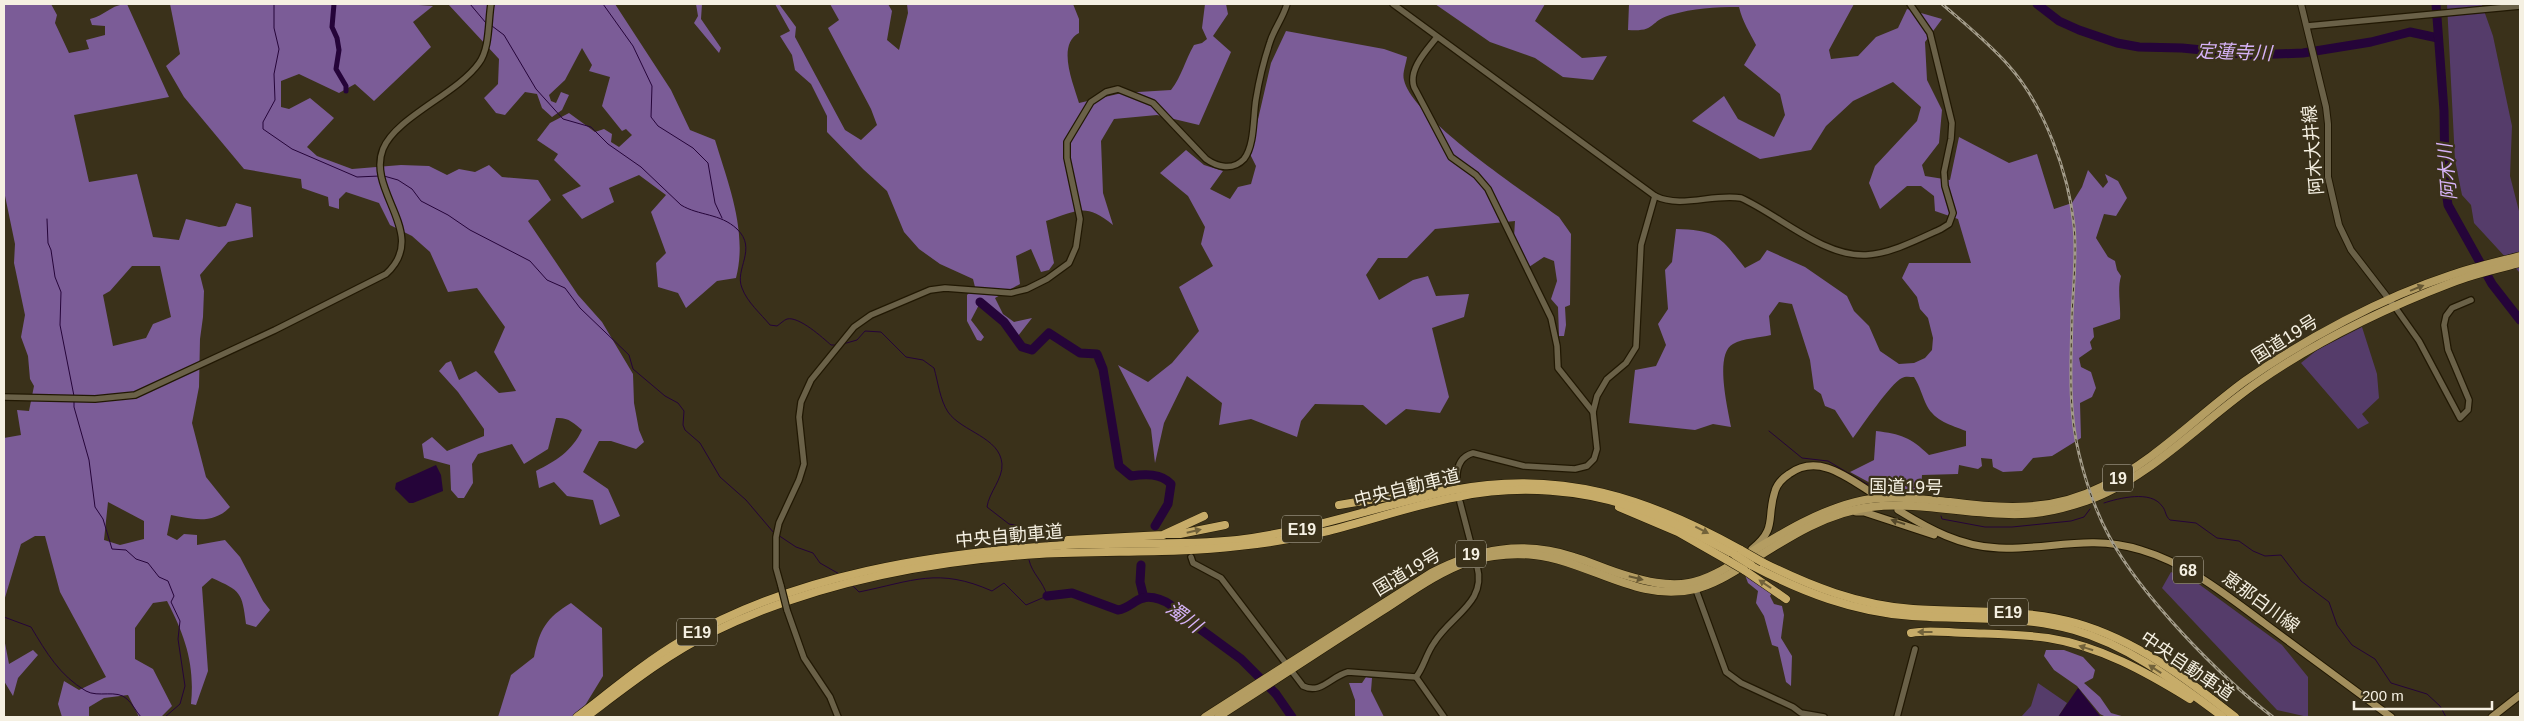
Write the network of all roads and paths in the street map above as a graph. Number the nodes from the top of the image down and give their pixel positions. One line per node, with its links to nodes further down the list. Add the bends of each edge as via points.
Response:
1 (1287, 4): 46 (street, bridge, via 1270,41 1246,156 1240,162 1226,167 1214,164 1152,103 1118,89 1106,92 1091,102 1067,142 1066,158 1080,219 1075,253 1069,263 1027,289 1011,293 945,288 930,290 864,318 840,342 811,380 801,402 799,417 804,464 777,530 776,568 804,658 830,697)
2 (1393, 4): 8 (street)
3 (1910, 4): 9 (street, via 1930,33 1952,123 1944,172 1953,213 1946,226 1883,252 1859,255 1825,245 1741,198 1727,196 1672,201)
4 (2301, 4): 7 (main road, 阿木大井線)
5 (2520, 6): 7 (street)
6 (490, 7): 15 (street, via 488,37 480,62 464,79 391,137 385,146 380,166 382,180 402,244 398,259 391,268 372,282 135,395 95,399)
7 (2307, 26): 14 (main road, 阿木大井線, via 2327,116 2328,178 2339,226 2351,250)
8 (1437, 37): 9 (street); 16 (street, via 1418,64 1412,80 1414,88 1451,157 1476,175 1488,189 1551,318 1558,368)
9 (1655, 196): 16 (street, via 1640,245 1636,347 1626,363 1607,379 1597,396)
10 (2520, 256): 12 (highway, 国道19号 / 19)
11 (2520, 263): 12 (highway, 国道19号 / 19)
12 (2452, 278): 14 (highway, 国道19号 / 19)
13 (2471, 300): 14 (street, via 2452,308 2444,325 2448,350 2470,403 2460,418 2419,341)
14 (2393, 303): 27 (highway, 国道19号 / 19, via 2293,358 2238,396 2136,476 2089,500 2061,509 2023,514 1914,504 1867,507); 28 (highway, 国道19号 / 19, via 2331,328 2302,345 2221,400 2138,466 2079,497 2016,508 1920,499 1868,500 1842,506)
15 (4, 397)
16 (1593, 412): 17 (street, via 1597,449 1587,466 1575,469 1524,466 1473,453 1458,464)
17 (1457, 482)
18 (1559, 484): 22 (highway, via 1529,478 1478,482); 32 (highway, 中央自動車道 / E19, via 1506,484 1455,490 1325,524 1234,540 1067,545); 33 (highway, 中央自動車道 / E19, one-way to 33, via 1604,492 1644,504 1696,526)
19 (1872, 494): 24 (main road, via 1830,468 1807,465 1781,481 1775,490)
20 (1603, 499): 33 (highway, 中央自動車道 / E19, via 1643,510); 37 (highway, one-way to 20, bridge, via 1744,570 1678,532); 45 (highway, 中央自動車道 / E19, via 1535,490 1477,493 1266,543 1202,549 996,557 919,568 779,604 710,633 656,666)
21 (1460, 502): 31 (street)
22 (1339, 505)
23 (1898, 510): 30 (main road, 恵那白川線 / 68)
24 (1772, 513): 28 (main road, via 1773,528 1777,531); 33 (main road, via 1766,536)
25 (1204, 516): 29 (highway)
26 (1225, 525): 29 (highway, one-way to 26)
27 (1812, 526): 30 (main road, 68, one-way to 27, via 1861,512); 36 (highway, 国道19号 / 19, via 1722,579)
28 (1795, 527): 33 (highway, 国道19号 / 19)
29 (1163, 535): 32 (highway, via 1047,542)
30 (1944, 536): 54 (main road, 恵那白川線 / 68, via 1968,544 1998,548 2069,542 2105,543 2159,556 2210,583)
31 (1472, 548)
32 (994, 551): 44 (highway, 中央自動車道 / E19, via 918,561 848,576 778,597 707,627 654,658)
33 (1740, 554): 36 (highway, 国道19号 / 19, via 1716,574); 52 (highway, 中央自動車道 / E19, one-way to 33, bridge, via 2145,662 2091,636 2033,622 1873,611 1810,593 1751,565); 53 (highway, 中央自動車道 / E19, bridge, via 1810,585 1873,604 2034,615 2093,629 2150,656)
34 (1191, 557): 40 (street, via 1193,563 1221,578)
35 (1478, 566): 41 (street, via 1480,583 1476,596 1439,635)
36 (1694, 586): 40 (highway, 国道19号 / 19, via 1667,592 1639,588 1538,555 1490,557 1471,561 1428,582); 50 (street, via 1719,658 1732,678 1801,713)
37 (1786, 599)
38 (1911, 633): 52 (highway, one-way to 38, via 2134,667 2070,643 1995,634)
39 (1915, 650): 51 (street)
40 (1289, 667): 41 (street, via 1303,686 1311,690 1348,672); 42 (highway, 国道19号 / 19)
41 (1416, 677): 49 (street)
42 (1256, 688): 47 (highway, 国道19号 / 19); 48 (highway, 国道19号 / 19)
43 (2520, 695): 55 (main road)
44 (577, 717)
45 (586, 717)
46 (838, 717)
47 (1205, 717)
48 (1218, 717)
49 (1444, 717)
50 (1824, 717)
51 (1897, 717)
52 (2223, 717)
53 (2235, 717)
54 (2391, 717)
55 (2492, 717)

